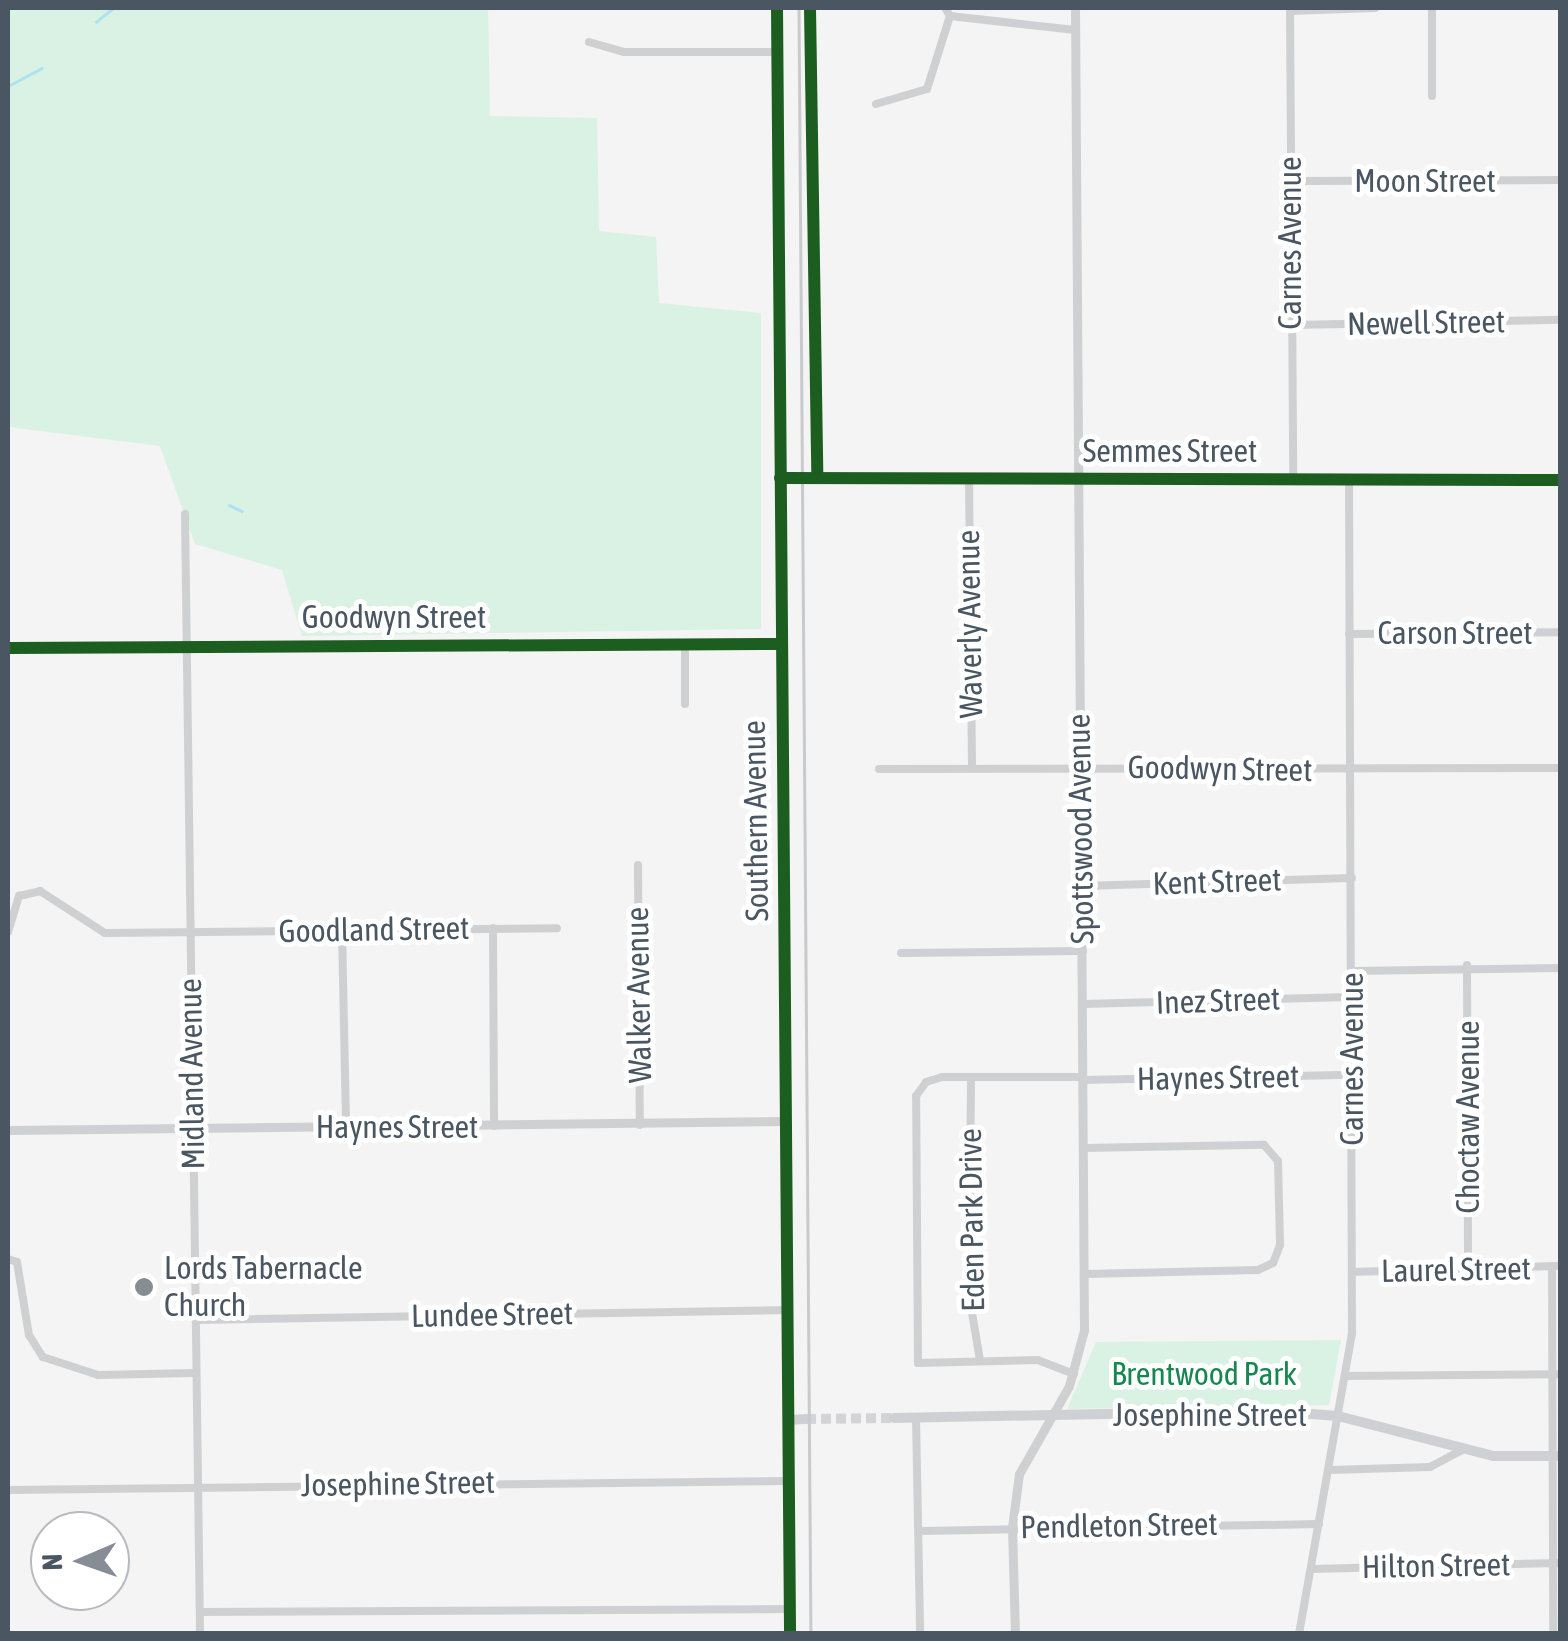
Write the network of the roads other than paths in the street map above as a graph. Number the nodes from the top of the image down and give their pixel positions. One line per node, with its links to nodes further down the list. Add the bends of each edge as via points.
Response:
1 (777, 8): 10 (main road, Southern Avenue)
2 (810, 8): 18 (street)
3 (1075, 8): 8 (street, Spottswood Avenue)
4 (1375, 8): 6 (street)
5 (1432, 8): 11 (street)
6 (1290, 9): 14 (street, Carnes Avenue)
7 (947, 12): 8 (street); 12 (street, via 927,88)
8 (1075, 30): 19 (street, Spottswood Avenue)
9 (589, 42): 10 (street, via 624,52)
10 (777, 52): 17 (main road, Southern Avenue)
11 (1432, 96)
12 (876, 104)
13 (1560, 180): 14 (street, Moon Street)
14 (1289, 181): 16 (street, Carnes Avenue)
15 (1560, 320): 16 (street, Newell Street)
16 (1290, 325): 20 (street, Carnes Avenue)
17 (780, 478): 18 (main road, Semmes Street); 28 (main road, Southern Avenue)
18 (817, 478): 21 (main road, Semmes Street)
19 (1076, 479): 20 (main road, Semmes Street); 21 (main road, Semmes Street); 33 (street, Spottswood Avenue)
20 (1293, 479): 23 (main road, Semmes Street)
21 (969, 480): 32 (street, Waverly Avenue)
22 (1560, 480): 23 (main road, Semmes Street)
23 (1349, 481): 26 (street, Carnes Avenue)
24 (184, 514): 29 (street, Midland Avenue)
25 (1560, 632): 26 (street, Carson Street)
26 (1349, 634): 36 (street, Carnes Avenue)
27 (685, 643): 28 (street, Goodwyn Street); 29 (street, Goodwyn Street); 31 (street)
28 (781, 644): 55 (main road, Southern Avenue)
29 (187, 646): 30 (street, Goodwyn Street); 44 (street, Midland Avenue)
30 (8, 648)
31 (685, 704)
32 (972, 768): 33 (street, Goodwyn Street); 35 (street, Goodwyn Street)
33 (1080, 768): 36 (street, Goodwyn Street); 39 (street, Spottswood Avenue)
34 (1560, 768): 36 (street, Goodwyn Street)
35 (879, 769)
36 (1350, 770): 38 (street, Carnes Avenue)
37 (638, 864): 56 (street, Walker Avenue)
38 (1352, 878): 39 (street, Kent Street); 49 (street, Carnes Avenue)
39 (1082, 886): 45 (street, Spottswood Avenue)
40 (493, 928): 41 (street, Goodland Street); 42 (street, Goodland Street); 57 (street)
41 (558, 928)
42 (342, 930): 44 (street, Goodland Street); 58 (street)
43 (8, 932): 44 (street, Goodland Street, via 20,896 40,891 105,933)
44 (190, 933): 59 (street, Midland Avenue)
45 (1082, 950): 46 (street); 51 (street, Spottswood Avenue)
46 (901, 952)
47 (1467, 964): 48 (street); 49 (street); 64 (street, Choctaw Avenue)
48 (1560, 968)
49 (1352, 970): 50 (street, Carnes Avenue)
50 (1352, 997): 51 (street, Inez Street); 52 (street, Carnes Avenue)
51 (1084, 1004): 54 (street, Spottswood Avenue)
52 (1352, 1075): 54 (street, Haynes Street); 65 (street, Carnes Avenue)
53 (971, 1079): 54 (street, Haynes Street); 69 (street, Eden Park Drive, via 970,1295); 69 (street, Haynes Street, via 926,1082 916,1096 918,1363)
54 (1084, 1079): 61 (street, Spottswood Avenue)
55 (787, 1121): 56 (street, Haynes Street); 67 (main road, Southern Avenue)
56 (640, 1125): 57 (street, Haynes Street)
57 (494, 1126): 58 (street, Haynes Street)
58 (346, 1128): 59 (street, Haynes Street)
59 (192, 1129): 60 (street, Haynes Street); 68 (street, Midland Avenue)
60 (8, 1130)
61 (1084, 1148): 66 (street, Spottswood Avenue); 66 (street, via 1270,1148 1278,1169 1280,1252 1258,1270)
62 (8, 1259): 70 (street, via 17,1262 29,1334 43,1357 71,1371 98,1374)
63 (1556, 1267): 64 (street, Laurel Street); 72 (street)
64 (1468, 1269): 65 (street, Laurel Street)
65 (1352, 1272): 73 (street, Carnes Avenue)
66 (1086, 1274): 71 (street, Spottswood Avenue)
67 (788, 1310): 68 (street, Lundee Street); 78 (main road, Southern Avenue)
68 (196, 1320): 70 (street, Midland Avenue)
69 (980, 1360): 71 (street, via 1038,1360)
70 (193, 1373): 84 (street, Midland Avenue)
71 (1074, 1374): 74 (street, Spottswood Avenue)
72 (1556, 1374): 73 (street, Josephine Street); 81 (street)
73 (1346, 1376): 75 (street, Carnes Avenue)
74 (1050, 1416): 75 (main road, Josephine Street); 77 (main road, Josephine Street); 87 (street, Spottswood Avenue, via 1019,1474)
75 (1338, 1416): 80 (main road, Josephine Street); 82 (street, Carnes Avenue)
76 (894, 1418): 77 (main road, Josephine Street)
77 (916, 1418): 88 (street)
78 (790, 1420): 79 (main road); 83 (main road, Southern Avenue)
79 (806, 1420)
80 (1462, 1450): 81 (main road); 82 (street, via 1430,1467)
81 (1556, 1456): 89 (street)
82 (1330, 1470): 86 (street, Carnes Avenue)
83 (789, 1481): 84 (street, Josephine Street); 91 (main road, Southern Avenue)
84 (195, 1486): 85 (street, Josephine Street); 92 (street, Midland Avenue)
85 (8, 1490)
86 (1319, 1524): 87 (street, Pendleton Street); 90 (street, Carnes Avenue)
87 (1012, 1527): 88 (street, Pendleton Street); 96 (street, Spottswood Avenue)
88 (920, 1532): 95 (street)
89 (1557, 1564): 90 (street, Hilton Street); 98 (street)
90 (1311, 1569): 97 (street, Carnes Avenue)
91 (789, 1609): 92 (street); 94 (main road, Southern Avenue)
92 (200, 1612): 93 (street, Midland Avenue)
93 (200, 1634)
94 (790, 1634)
95 (920, 1634)
96 (1015, 1634)
97 (1300, 1634)
98 (1552, 1634)

